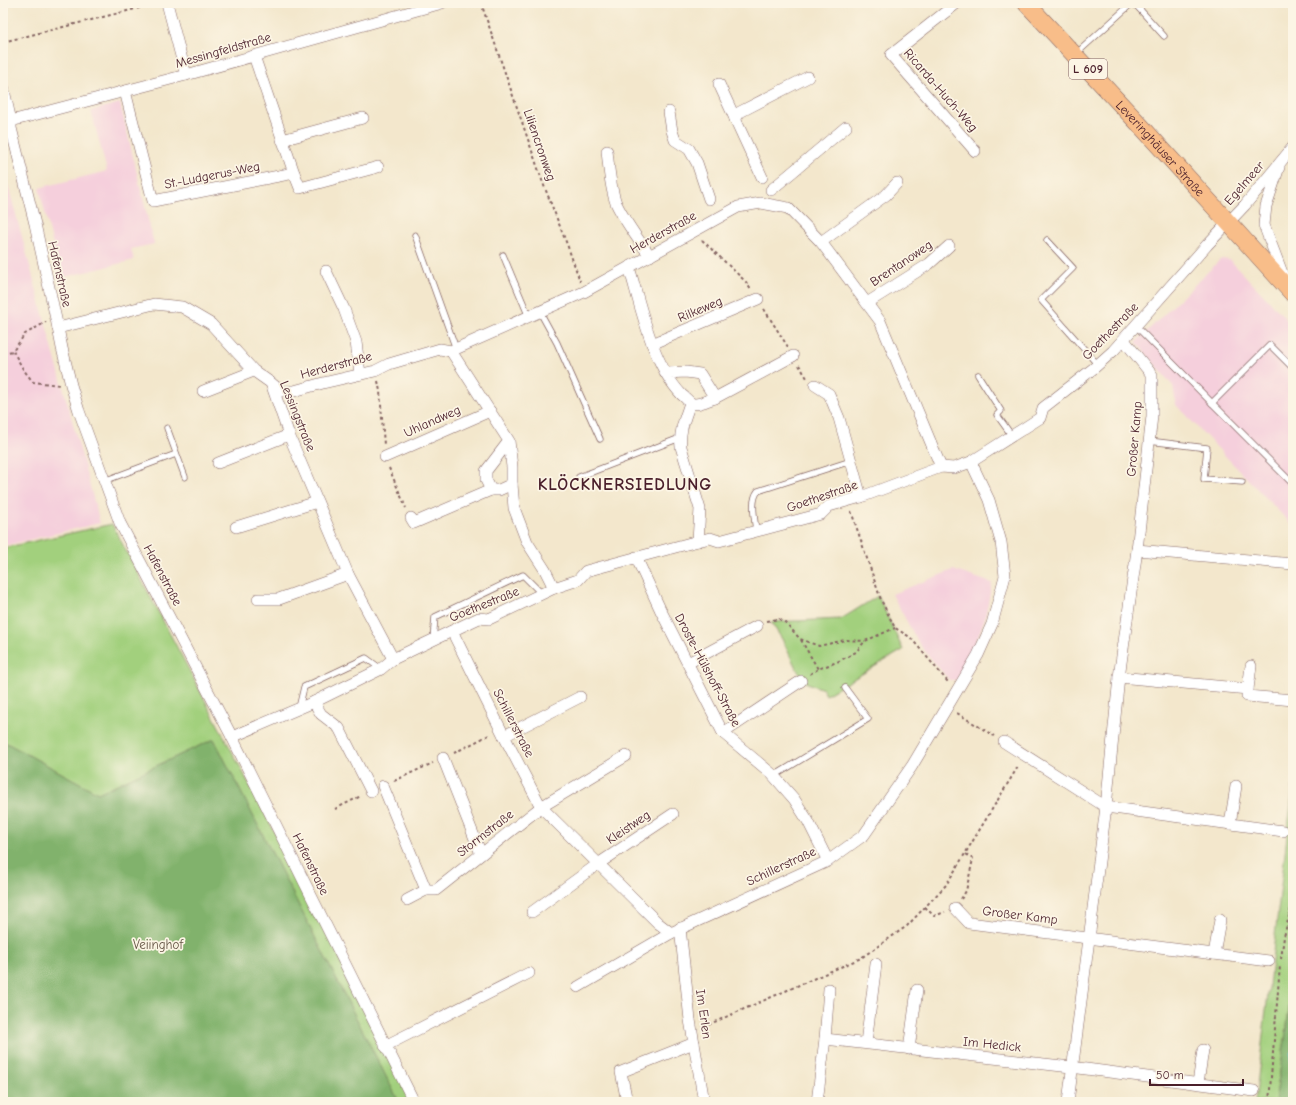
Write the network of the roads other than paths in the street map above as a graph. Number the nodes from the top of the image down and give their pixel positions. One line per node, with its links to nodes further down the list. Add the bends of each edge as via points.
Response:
1 (167, 3): 9 (street)
2 (442, 3): 8 (street, Messingfeldstraße)
3 (957, 3): 22 (street, Ricarda-Huch-Weg, via 891,55)
4 (1026, 3): 7 (main road, Leveringhäuser Straße / L 609)
5 (1133, 3): 6 (lane); 7 (lane)
6 (1164, 36)
7 (1075, 55): 30 (main road, Leveringhäuser Straße / L 609)
8 (254, 56): 9 (street, Messingfeldstraße); 19 (street)
9 (186, 74): 13 (street, Messingfeldstraße)
10 (808, 77): 16 (street, via 740,112)
11 (719, 84): 16 (street)
12 (3, 86): 17 (street, Hafenstraße)
13 (125, 91): 17 (street, Messingfeldstraße); 25 (street, St.-Ludgerus-Weg, via 153,201)
14 (669, 112): 29 (street, via 675,140 689,149 697,163)
15 (363, 118): 19 (street)
16 (735, 119): 26 (street)
17 (8, 126): 45 (street, Hafenstraße, via 35,224)
18 (846, 127): 28 (street)
19 (282, 140): 25 (street)
20 (1293, 146): 23 (street, Egelmeer)
21 (607, 151): 36 (street, via 616,202)
22 (975, 151)
23 (1282, 161): 30 (street, Egelmeer); 39 (street, Egelmeer, via 1266,206 1264,225)
24 (378, 167): 25 (street, via 300,188)
25 (294, 173)
26 (762, 177)
27 (897, 183): 33 (street, via 886,195)
28 (771, 190)
29 (709, 199)
30 (1228, 223): 39 (main road, Leveringhäuser Straße / L 609); 44 (street, Goethestraße)
31 (415, 235): 48 (lane)
32 (1047, 240): 50 (lane, via 1073,268 1041,300)
33 (821, 242): 36 (street, Herderstraße, via 788,208 761,203 738,207); 41 (street, Herderstraße)
34 (949, 246): 41 (street, Brentanoweg, via 929,264)
35 (503, 255): 43 (lane)
36 (650, 256): 37 (street, Herderstraße)
37 (629, 267): 42 (street, Herderstraße, via 584,292); 47 (street)
38 (326, 271): 54 (street, via 356,342)
39 (1290, 291)
40 (758, 299): 47 (street, Rilkeweg)
41 (867, 303): 75 (street, Herderstraße, via 880,321)
42 (540, 312): 43 (street, Herderstraße); 67 (lane, via 557,343)
43 (529, 316): 48 (street, Herderstraße)
44 (1136, 326): 46 (street, Goethestraße); 61 (lane)
45 (58, 328): 52 (street, Lessingstraße, via 154,304 182,307 211,324); 78 (street, Hafenstraße, via 71,386)
46 (1124, 340): 50 (street, Goethestraße); 69 (street, Großer Kamp, via 1152,375)
47 (652, 344): 53 (street)
48 (454, 350): 54 (street, Herderstraße, via 440,349); 62 (street)
49 (793, 356): 59 (street)
50 (1098, 365): 65 (street, Goethestraße, via 1043,408 1040,418)
51 (1293, 368): 61 (lane, via 1270,345)
52 (254, 371): 56 (street, Lessingstraße); 58 (street)
53 (665, 372): 59 (street, via 700,374); 60 (street)
54 (360, 374): 56 (street, Herderstraße, via 294,391 281,391)
55 (978, 375): 65 (lane, via 1001,411 997,415)
56 (271, 383): 64 (street, Lessingstraße)
57 (815, 385): 72 (street, via 828,394)
58 (203, 391)
59 (715, 398): 60 (street)
60 (690, 403): 66 (street)
61 (1212, 403): 81 (lane)
62 (490, 411): 68 (street); 71 (street, Uhlandweg)
63 (167, 428): 70 (lane)
64 (289, 435): 74 (street); 84 (street, Lessingstraße)
65 (1012, 436): 73 (street, Goethestraße)
66 (680, 438): 77 (lane); 88 (street, via 700,509)
67 (600, 439)
68 (509, 441): 80 (street); 82 (street, via 486,471 486,480)
69 (1150, 441): 79 (lane, via 1207,448 1204,479); 89 (street, Großer Kamp)
70 (176, 454): 76 (lane); 78 (lane)
71 (385, 457)
72 (851, 461): 83 (street); 87 (lane, via 758,491 754,500)
73 (971, 462): 75 (street, Goethestraße, via 954,468); 127 (street, Schillerstraße, via 989,500 1001,542 1004,576 992,624 978,655 912,766 864,835)
74 (218, 463)
75 (941, 467): 83 (street, Goethestraße)
76 (185, 477)
77 (579, 477)
78 (104, 481): 113 (street, Hafenstraße, via 120,523)
79 (1242, 482)
80 (512, 484): 82 (street, via 499,490); 93 (street, via 514,508 527,542)
81 (1293, 484)
82 (491, 490): 85 (street, via 414,523)
83 (861, 497): 87 (street, Goethestraße, via 829,506 821,514)
84 (317, 502): 86 (street); 92 (street, Lessingstraße)
85 (411, 518)
86 (236, 527)
87 (756, 531): 88 (street, Goethestraße, via 719,541 710,538)
88 (698, 541): 90 (street, Goethestraße)
89 (1137, 550): 91 (street); 103 (street, Großer Kamp)
90 (636, 558): 93 (street, Goethestraße, via 586,571 578,580); 100 (street, Droste-Hülshoff-Straße)
91 (1293, 564)
92 (348, 574): 95 (street, via 279,599); 99 (street, Lessingstraße)
93 (554, 588): 94 (street, Goethestraße)
94 (542, 594): 97 (street, Goethestraße, via 489,619 479,618); 98 (lane, via 523,575 435,617)
95 (258, 599)
96 (757, 626): 100 (street)
97 (452, 631): 98 (street, Goethestraße); 111 (street, Schillerstraße)
98 (433, 640): 99 (street, Goethestraße)
99 (393, 659): 102 (street, Goethestraße)
100 (688, 663): 112 (street, Droste-Hülshoff-Straße)
101 (1250, 666): 106 (street)
102 (381, 669): 109 (street, Goethestraße); 110 (lane, via 366,658 304,687)
103 (1118, 677): 106 (street); 122 (street, Großer Kamp)
104 (802, 681): 112 (street)
105 (845, 688): 117 (lane, via 868,719)
106 (1248, 689): 108 (street, via 1247,696)
107 (580, 697): 111 (street)
108 (1293, 700)
109 (314, 702): 110 (street, Goethestraße); 120 (street, via 321,714 339,728)
110 (299, 709): 113 (street, Goethestraße)
111 (502, 733): 121 (street, Schillerstraße)
112 (723, 733): 117 (street, Droste-Hülshoff-Straße)
113 (232, 737): 146 (street, Hafenstraße)
114 (1004, 742): 122 (street)
115 (626, 756): 121 (street, Stormstraße)
116 (443, 758): 126 (street)
117 (774, 776): 127 (street, Droste-Hülshoff-Straße, via 794,799 808,821)
118 (383, 786): 129 (street)
119 (1236, 786): 124 (street)
120 (371, 791)
121 (541, 807): 126 (street, Stormstraße); 128 (street, Schillerstraße)
122 (1106, 807): 124 (street); 135 (street, Großer Kamp)
123 (673, 814): 128 (street, Kleistweg)
124 (1230, 824): 125 (street)
125 (1283, 831)
126 (481, 854): 129 (street, Stormstraße, via 436,890)
127 (828, 861): 134 (street, Schillerstraße)
128 (598, 864): 132 (street, Kleistweg); 134 (street, Schillerstraße, via 658,922)
129 (426, 890): 130 (street, Stormstraße)
130 (407, 900)
131 (955, 908): 135 (street, Großer Kamp, via 968,923)
132 (532, 912)
133 (1220, 920): 136 (street)
134 (675, 931): 140 (street); 143 (street, Im Erlen)
135 (1088, 937): 136 (street, Großer Kamp); 149 (street, Großer Kamp)
136 (1214, 954): 137 (street, Großer Kamp)
137 (1269, 961)
138 (876, 964): 145 (street)
139 (528, 973): 146 (street)
140 (578, 987)
141 (829, 989): 144 (street)
142 (917, 990): 147 (street)
143 (693, 1038): 153 (street, via 621,1072); 154 (street, Im Erlen)
144 (824, 1039): 145 (street, Im Hedick); 155 (street)
145 (866, 1043): 147 (street, Im Hedick)
146 (385, 1046): 152 (street, Hafenstraße)
147 (910, 1049): 149 (street, Im Hedick)
148 (1203, 1050): 150 (street)
149 (1071, 1067): 150 (street); 156 (street, Großer Kamp)
150 (1198, 1083): 151 (street)
151 (1254, 1091)
152 (414, 1102)
153 (628, 1102)
154 (704, 1102)
155 (817, 1102)
156 (1068, 1102)

